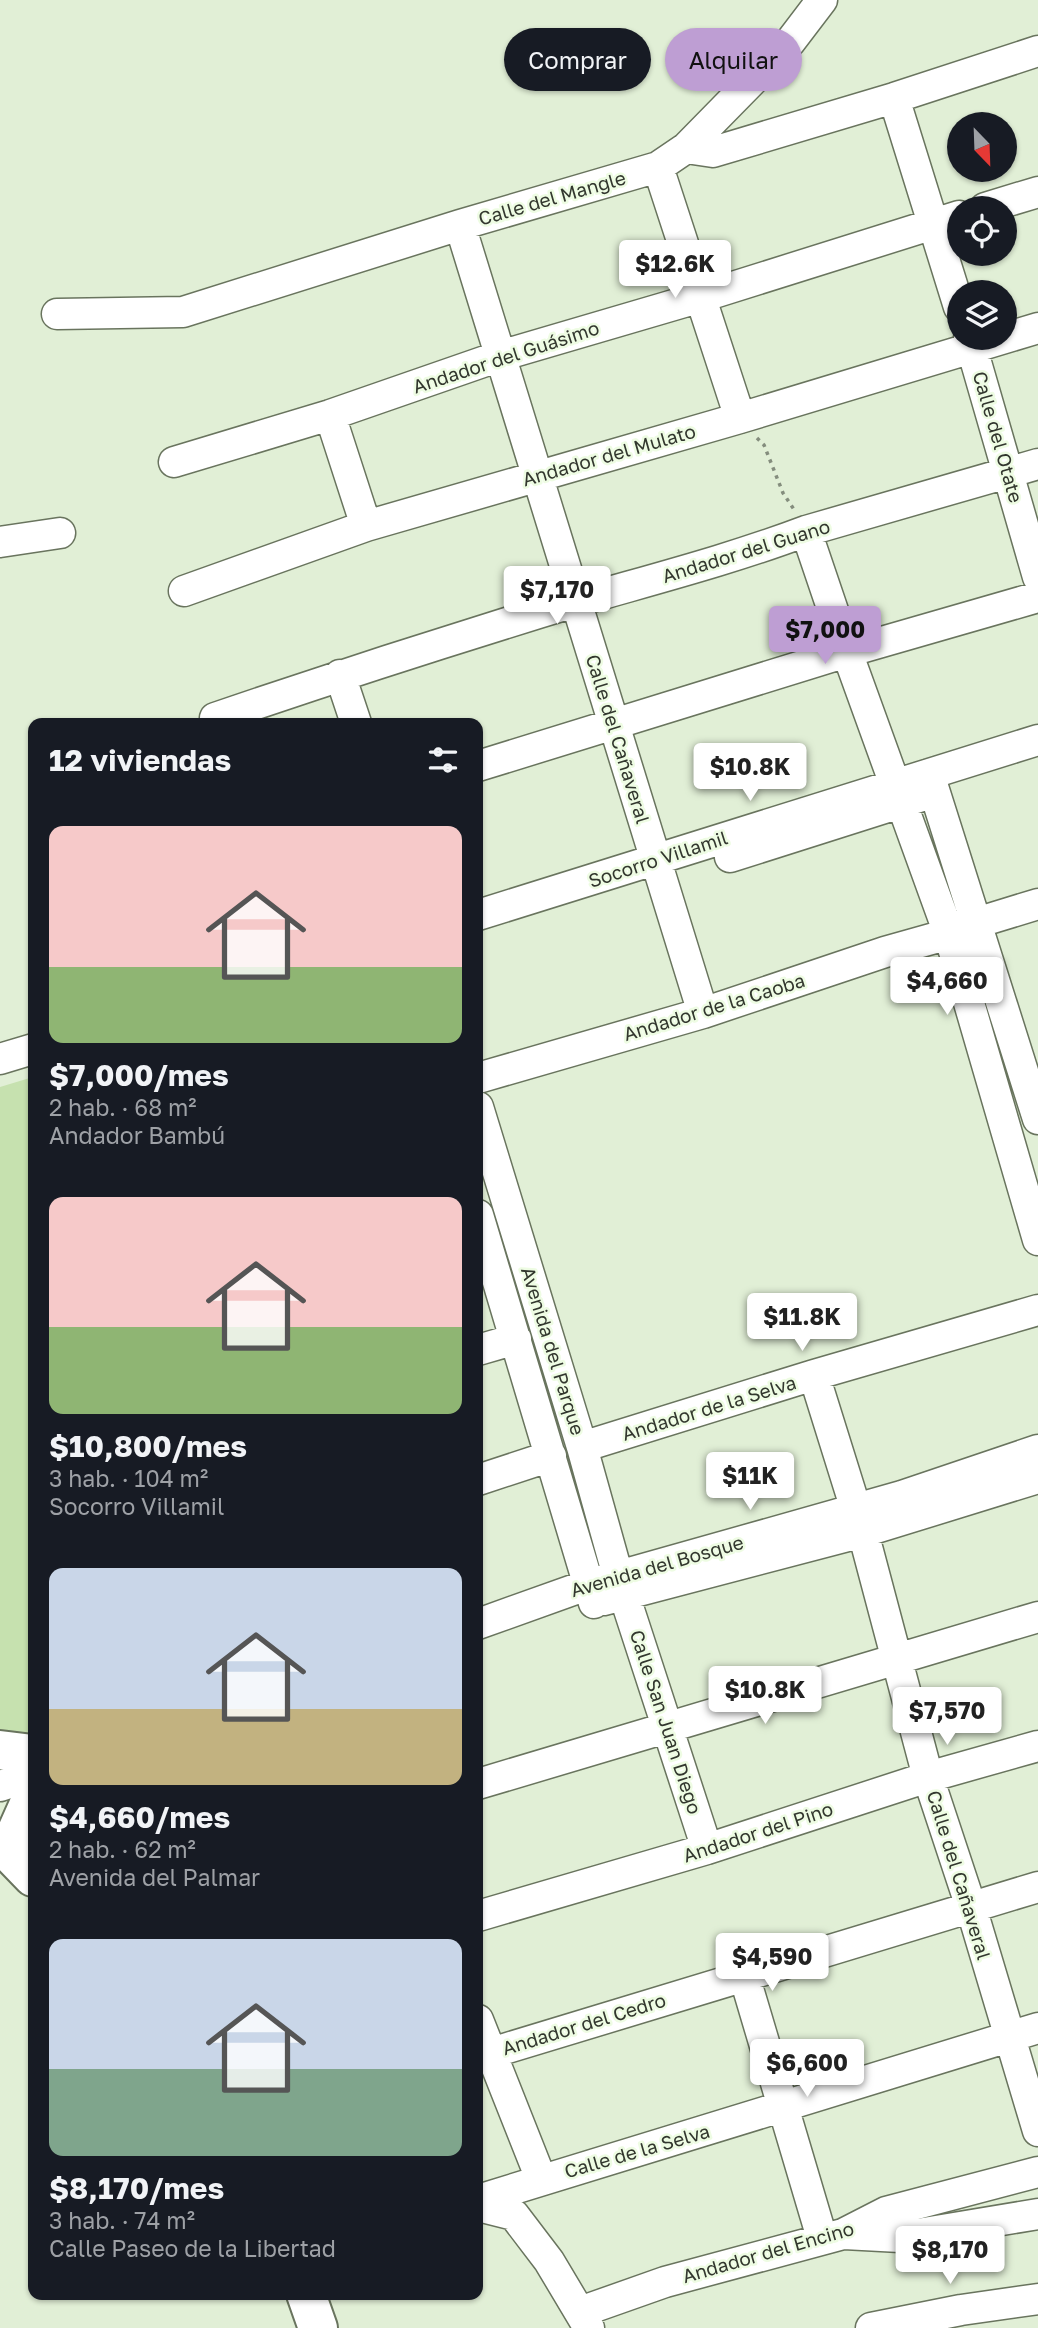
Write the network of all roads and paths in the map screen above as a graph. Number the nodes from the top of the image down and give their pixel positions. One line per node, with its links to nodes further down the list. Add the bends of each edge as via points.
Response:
1 (822, 0): 4 (street, Calle del Mangle, via 790,42)
2 (1038, 51): 3 (street)
3 (894, 98): 4 (street, via 713,152); 8 (street)
4 (686, 148): 5 (street, Calle del Mangle)
5 (658, 167): 9 (street, Calle del Mangle); 11 (street)
6 (1038, 192): 7 (street)
7 (1017, 198)
8 (946, 221): 10 (street); 11 (street, Andador del Guásimo)
9 (460, 225): 12 (street, Calle del Mangle, via 183,312); 17 (street, Calle del Cañaveral)
10 (955, 280)
11 (701, 297): 17 (street, Andador del Guásimo); 19 (street)
12 (57, 314)
13 (1038, 328): 14 (street, Andador del Mulato)
14 (1017, 333)
15 (949, 350): 19 (street, Andador del Mulato)
16 (973, 350): 22 (street, Calle del Otate)
17 (500, 356): 18 (street, Andador del Guásimo); 23 (street, Calle del Cañaveral)
18 (330, 415): 20 (street, Andador del Guásimo); 24 (street)
19 (740, 418): 23 (street, Andador del Mulato); 25 (path, via 764,445 783,493)
20 (174, 462)
21 (1038, 464): 22 (street, Andador del Guano)
22 (1007, 473): 25 (street, Andador del Guano); 28 (street, Calle del Otate)
23 (537, 475): 24 (street, Andador del Mulato); 31 (street, Calle del Cañaveral)
24 (366, 526): 29 (street, Andador del Mulato)
25 (806, 531): 31 (street, Andador del Guano); 32 (street)
26 (60, 533): 27 (street)
27 (0, 541)
28 (1038, 577)
29 (184, 591)
30 (1038, 597): 32 (street)
31 (576, 602): 33 (street, Andador del Guano); 36 (street, Calle del Cañaveral)
32 (847, 652): 36 (street); 41 (street)
33 (340, 675): 34 (street, Andador del Guano); 35 (street)
34 (215, 718)
35 (354, 718)
36 (614, 725): 39 (street); 42 (street, Calle del Cañaveral)
37 (1038, 740): 40 (street, Socorro Villamil)
38 (1038, 761): 40 (street, Socorro Villamil)
39 (483, 764)
40 (932, 783): 41 (street, Socorro Villamil); 45 (street)
41 (898, 793): 42 (street, Socorro Villamil); 47 (street)
42 (659, 869): 44 (street, Socorro Villamil); 46 (street, Socorro Villamil); 48 (street, Calle del Cañaveral)
43 (1038, 904): 45 (street)
44 (483, 914)
45 (976, 923): 49 (street)
46 (483, 929)
47 (949, 934): 48 (street, Andador de la Caoba); 57 (street)
48 (703, 1013): 54 (street, Andador de la Caoba)
49 (1026, 1040): 55 (street)
50 (28, 1051): 51 (street)
51 (0, 1059)
52 (28, 1068): 53 (street)
53 (0, 1076)
54 (483, 1077)
55 (1038, 1119)
56 (483, 1123): 64 (street, Avenida del Parque)
57 (1029, 1175): 59 (street)
58 (483, 1232): 61 (street, Avenida del Parque)
59 (1038, 1240)
60 (1038, 1310): 63 (street, Andador de la Selva)
61 (516, 1339): 62 (street); 66 (street, Avenida del Parque)
62 (483, 1349)
63 (814, 1376): 64 (street, Andador de la Selva); 69 (street, Calle del Cañaveral)
64 (582, 1447): 70 (street, Avenida del Parque)
65 (1038, 1450): 69 (street, Avenida del Bosque, via 902,1496)
66 (551, 1456): 67 (street); 71 (street, Avenida del Parque)
67 (483, 1478)
68 (1038, 1478): 69 (street, Avenida del Bosque)
69 (859, 1520): 70 (street, Avenida del Bosque); 75 (street, Calle del Cañaveral)
70 (621, 1586): 71 (street, Avenida del Bosque); 76 (street, Calle San Juan Diego)
71 (590, 1594): 73 (street, Avenida del Bosque); 74 (street, Avenida del Bosque)
72 (1038, 1617): 75 (street)
73 (483, 1623)
74 (483, 1642)
75 (899, 1660): 76 (street); 83 (street, Calle del Cañaveral)
76 (668, 1728): 84 (street); 87 (street, Calle San Juan Diego)
77 (1038, 1746): 83 (street, Andador del Pino)
78 (0, 1750): 79 (main road)
79 (28, 1754)
80 (28, 1757): 81 (street)
81 (0, 1765)
82 (28, 1777): 85 (street)
83 (928, 1777): 87 (street, Andador del Pino); 90 (street, Calle del Cañaveral)
84 (483, 1783)
85 (0, 1786)
86 (28, 1811): 88 (main road)
87 (707, 1849): 91 (street, Andador del Pino)
88 (14, 1857)
89 (1038, 1887): 90 (street, Andador del Cedro)
90 (971, 1907): 92 (street, Andador del Cedro); 95 (street, Calle del Cañaveral)
91 (483, 1915)
92 (744, 1975): 96 (street, Andador del Cedro); 97 (street)
93 (1038, 2028): 95 (street, Calle de la Selva)
94 (483, 2033): 96 (street)
95 (1008, 2037): 97 (street, Calle de la Selva); 98 (street, Calle del Cañaveral)
96 (491, 2053): 100 (street)
97 (783, 2108): 100 (street, Calle de la Selva); 104 (street)
98 (1038, 2131)
99 (1038, 2172): 104 (street, Andador del Encino, via 886,2213)
100 (541, 2179): 101 (street, Calle de la Selva)
101 (483, 2198)
102 (483, 2207): 108 (street, via 514,2215)
103 (1038, 2214): 104 (street, via 900,2237)
104 (832, 2236): 108 (street, Andador del Encino, via 665,2282)
105 (1038, 2299): 107 (street)
106 (308, 2300): 109 (main road)
107 (962, 2319): 110 (street)
108 (585, 2320)
109 (318, 2328)
110 (871, 2328)

